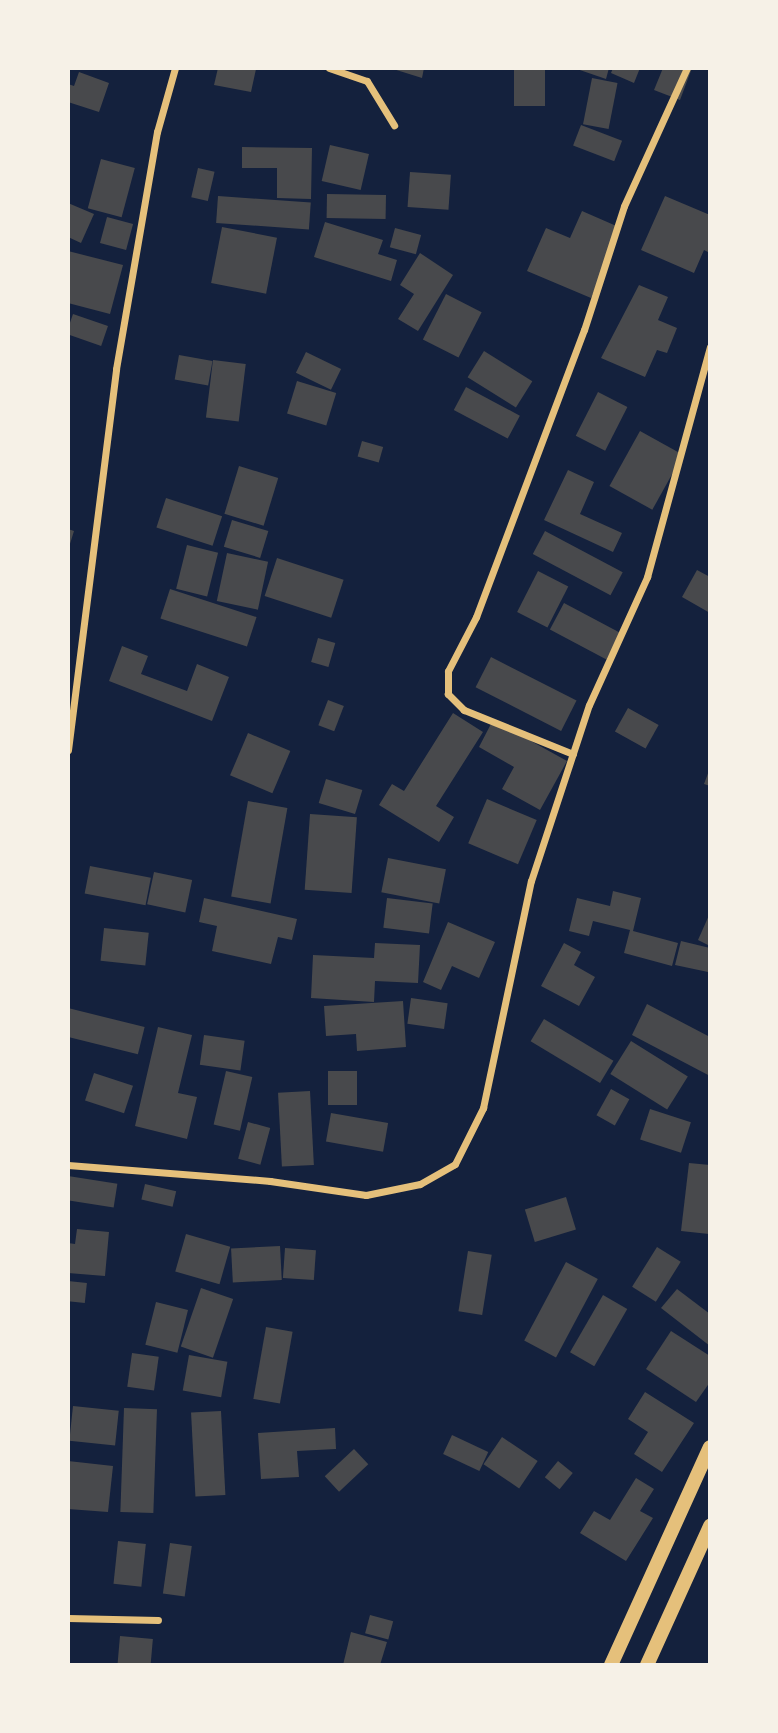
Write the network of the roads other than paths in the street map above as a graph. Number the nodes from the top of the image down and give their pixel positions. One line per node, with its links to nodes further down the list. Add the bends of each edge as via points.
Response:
1 (175, 68): 6 (street, via 157,132 116,369)
2 (329, 68): 4 (street, via 367,81)
3 (688, 68): 7 (street, via 624,206 584,330 476,617 448,671 448,694 464,710)
4 (394, 125)
5 (710, 346): 7 (street, via 647,577 589,705)
6 (68, 750)
7 (573, 754): 8 (street, via 531,881 484,1108 455,1164 420,1184 366,1195 270,1181)
8 (68, 1165)
9 (710, 1447): 13 (main road)
10 (710, 1526): 14 (main road)
11 (68, 1618): 12 (street)
12 (158, 1620)
13 (611, 1665)
14 (647, 1665)

